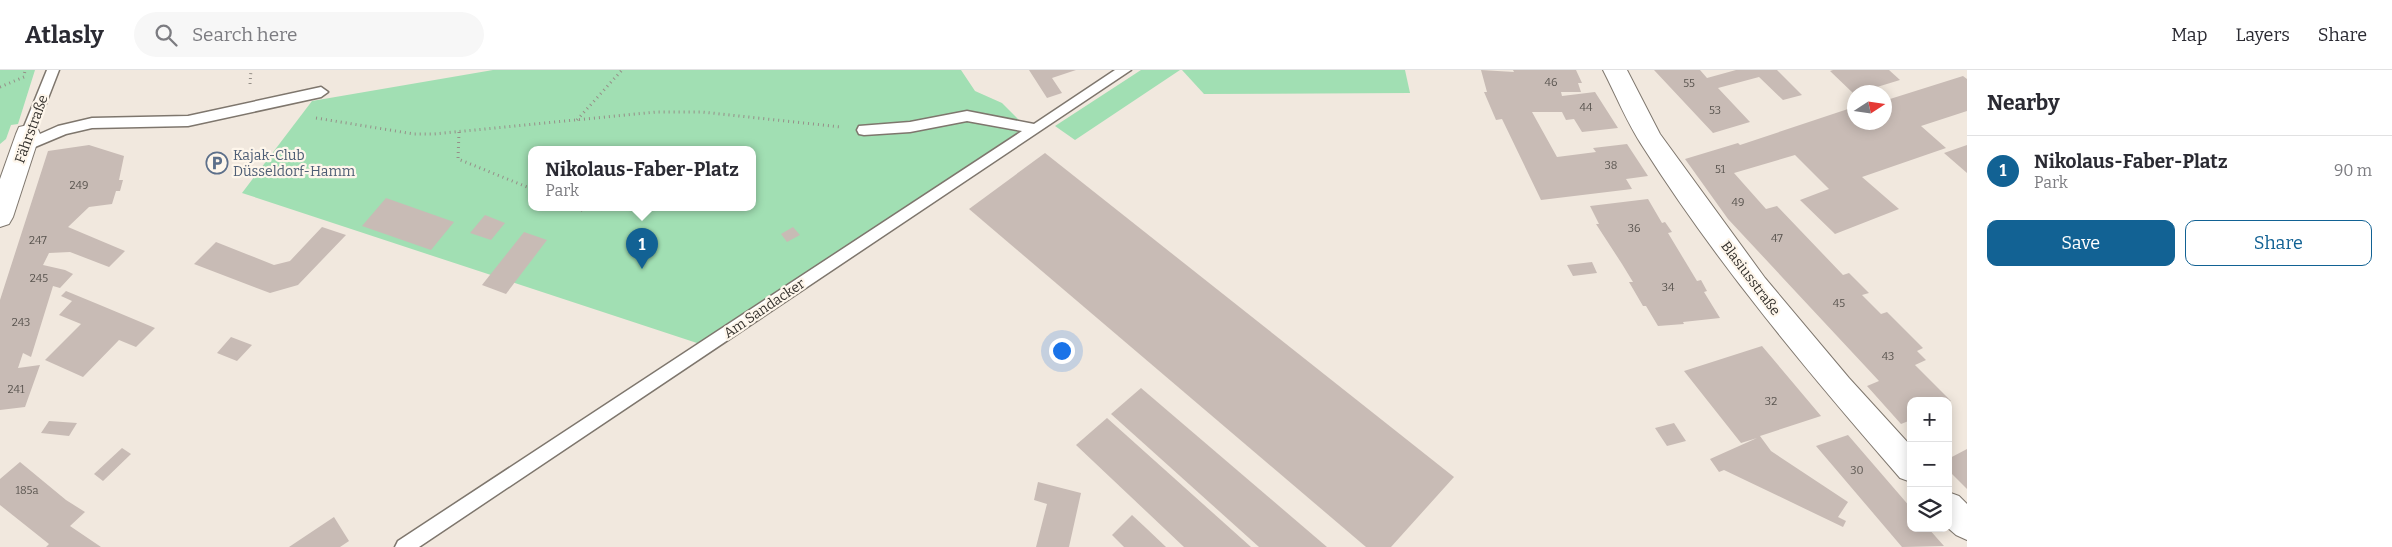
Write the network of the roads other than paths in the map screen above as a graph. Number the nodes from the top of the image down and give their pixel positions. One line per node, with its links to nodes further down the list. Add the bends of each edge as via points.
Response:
1 (53, 70): 7 (lane, Fährstraße)
2 (1125, 70): 5 (lane, Am Sandacker)
3 (1615, 70): 9 (street, Blasiusstraße, via 1651,140 1755,286)
4 (321, 92): 7 (lane, via 188,121 92,122)
5 (1036, 129): 6 (lane, via 967,116 910,127); 12 (lane, Am Sandacker)
6 (864, 130)
7 (26, 141): 8 (street, Fährstraße)
8 (0, 217)
9 (1907, 464)
10 (1952, 510): 11 (street)
11 (1967, 525)
12 (404, 547)

